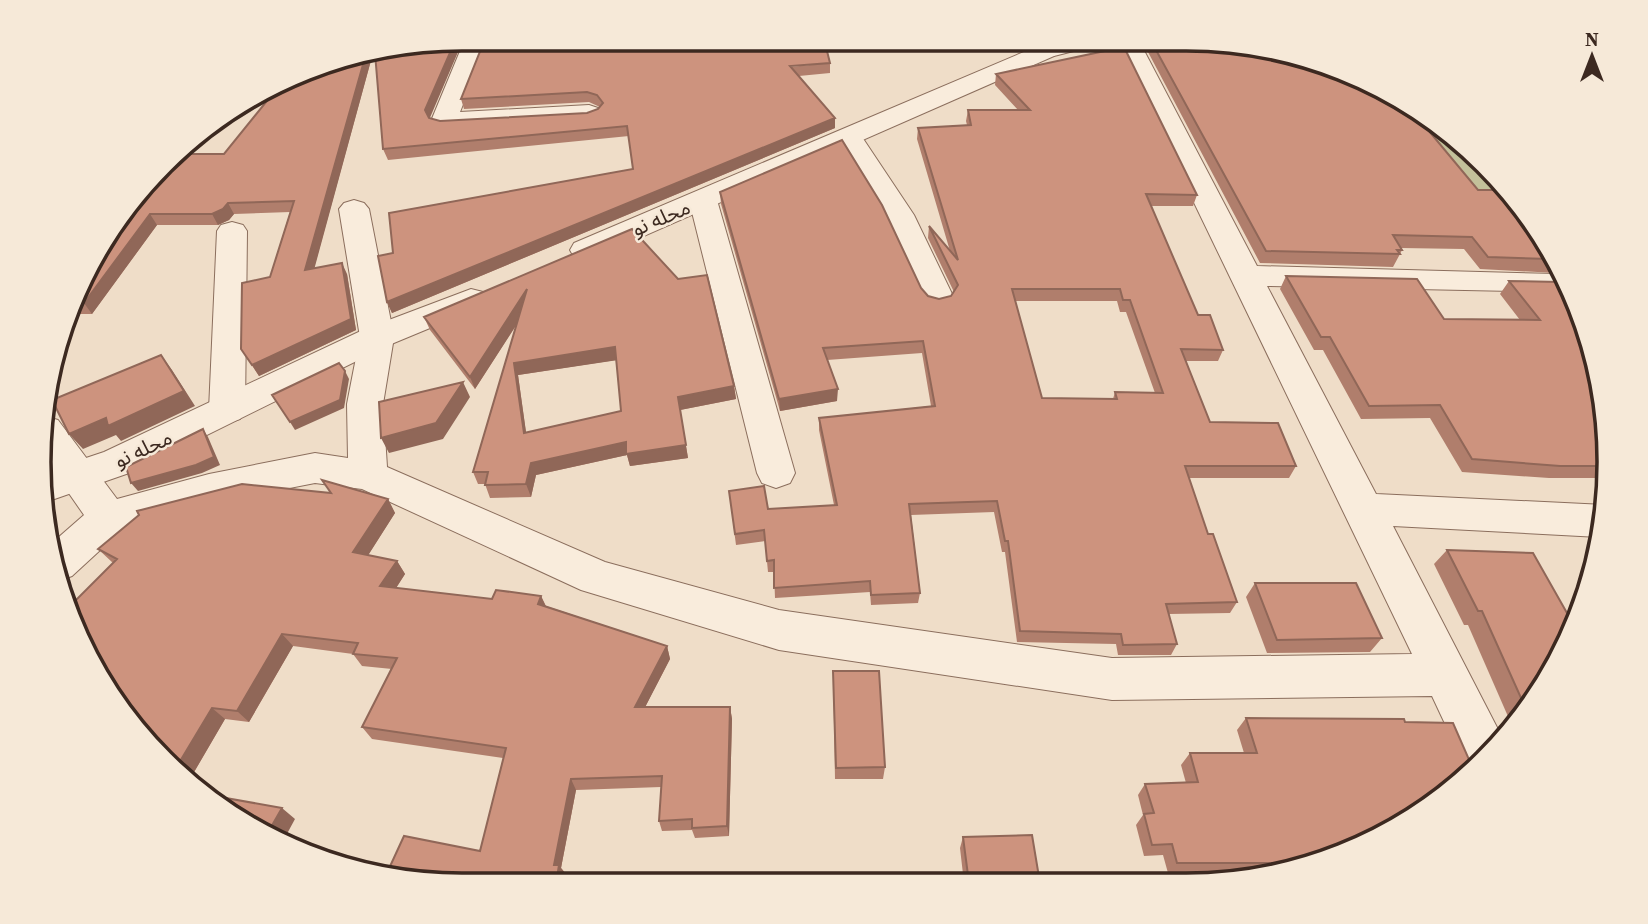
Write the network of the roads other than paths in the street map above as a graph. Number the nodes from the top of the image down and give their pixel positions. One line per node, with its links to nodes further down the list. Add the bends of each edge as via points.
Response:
1 (472, 51): 4 (street, via 444,121)
2 (1024, 51): 5 (street, محله نو)
3 (1132, 51): 10 (street)
4 (589, 113)
5 (849, 137): 6 (street, محله نو); 13 (street, via 899,215)
6 (703, 200): 9 (street, محله نو); 17 (street)
7 (354, 209): 14 (street)
8 (232, 231): 15 (street)
9 (552, 264)
10 (1246, 276): 11 (street); 20 (street)
11 (1557, 284)
12 (502, 286): 14 (street, محله نو)
13 (937, 298)
14 (377, 337): 15 (street, محله نو); 18 (street, via 365,404)
15 (227, 410): 19 (street, محله نو, via 118,462)
16 (51, 453): 19 (street)
17 (776, 473)
18 (368, 475): 21 (street, via 315,468 209,489); 24 (street, via 596,577 779,630 1112,679)
19 (59, 482): 21 (street)
20 (1364, 509): 22 (street); 24 (street)
21 (107, 518): 23 (street)
22 (1593, 520)
23 (63, 559)
24 (1443, 675): 25 (street)
25 (1480, 749)

